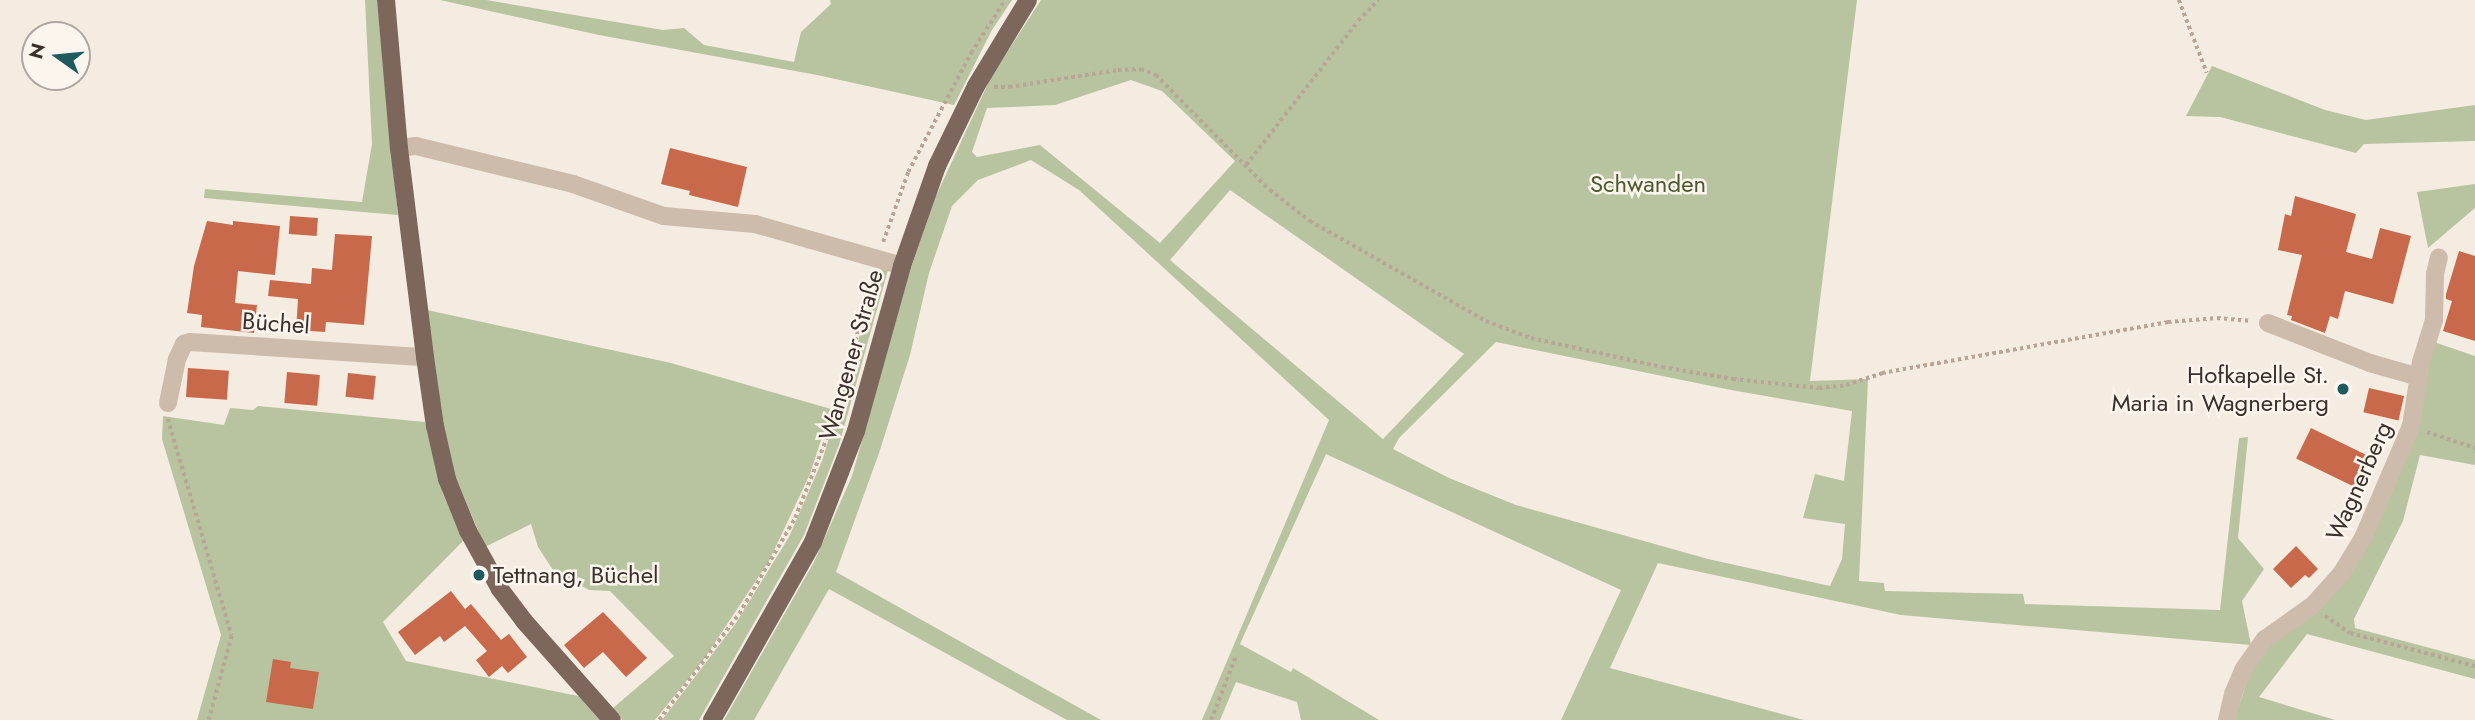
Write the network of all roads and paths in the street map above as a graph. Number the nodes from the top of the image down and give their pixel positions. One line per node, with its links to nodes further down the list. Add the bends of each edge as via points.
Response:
1 (386, 0): 7 (main road)
2 (1028, 0): 6 (main road, Wangener Straße)
3 (1378, 0): 8 (path)
4 (2179, 0): 5 (path)
5 (2207, 74)
6 (976, 86): 8 (path, via 1009,87 1141,69 1156,75); 11 (main road, Wangener Straße, via 937,166)
7 (399, 148): 10 (street, via 416,146 573,184 664,216 755,224); 13 (main road)
8 (1245, 166): 12 (path, via 1310,221 1486,321 1531,338 1733,379 1819,388 2168,322 2217,318)
9 (2439, 257): 14 (street, Wagnerberg, via 2434,320)
10 (877, 260): 11 (street); 23 (path, via 833,422 795,518 739,614)
11 (902, 267): 24 (main road, Wangener Straße, via 856,431 813,542)
12 (2268, 323): 14 (street)
13 (425, 357): 15 (street, Büchel, via 190,342 184,344 177,359); 22 (main road, via 447,479 478,551 524,621)
14 (2419, 377): 16 (street, Wagnerberg)
15 (168, 403): 21 (path, via 168,421 232,636)
16 (2412, 426): 17 (path); 18 (street, Wagnerberg, via 2363,538)
17 (2475, 448)
18 (2313, 605): 20 (path, via 2350,633); 26 (street, Wagnerberg, via 2265,639 2252,655 2233,694)
19 (1236, 656): 25 (path)
20 (2475, 666)
21 (209, 720)
22 (612, 720)
23 (659, 720)
24 (712, 720)
25 (1211, 720)
26 (2227, 720)

